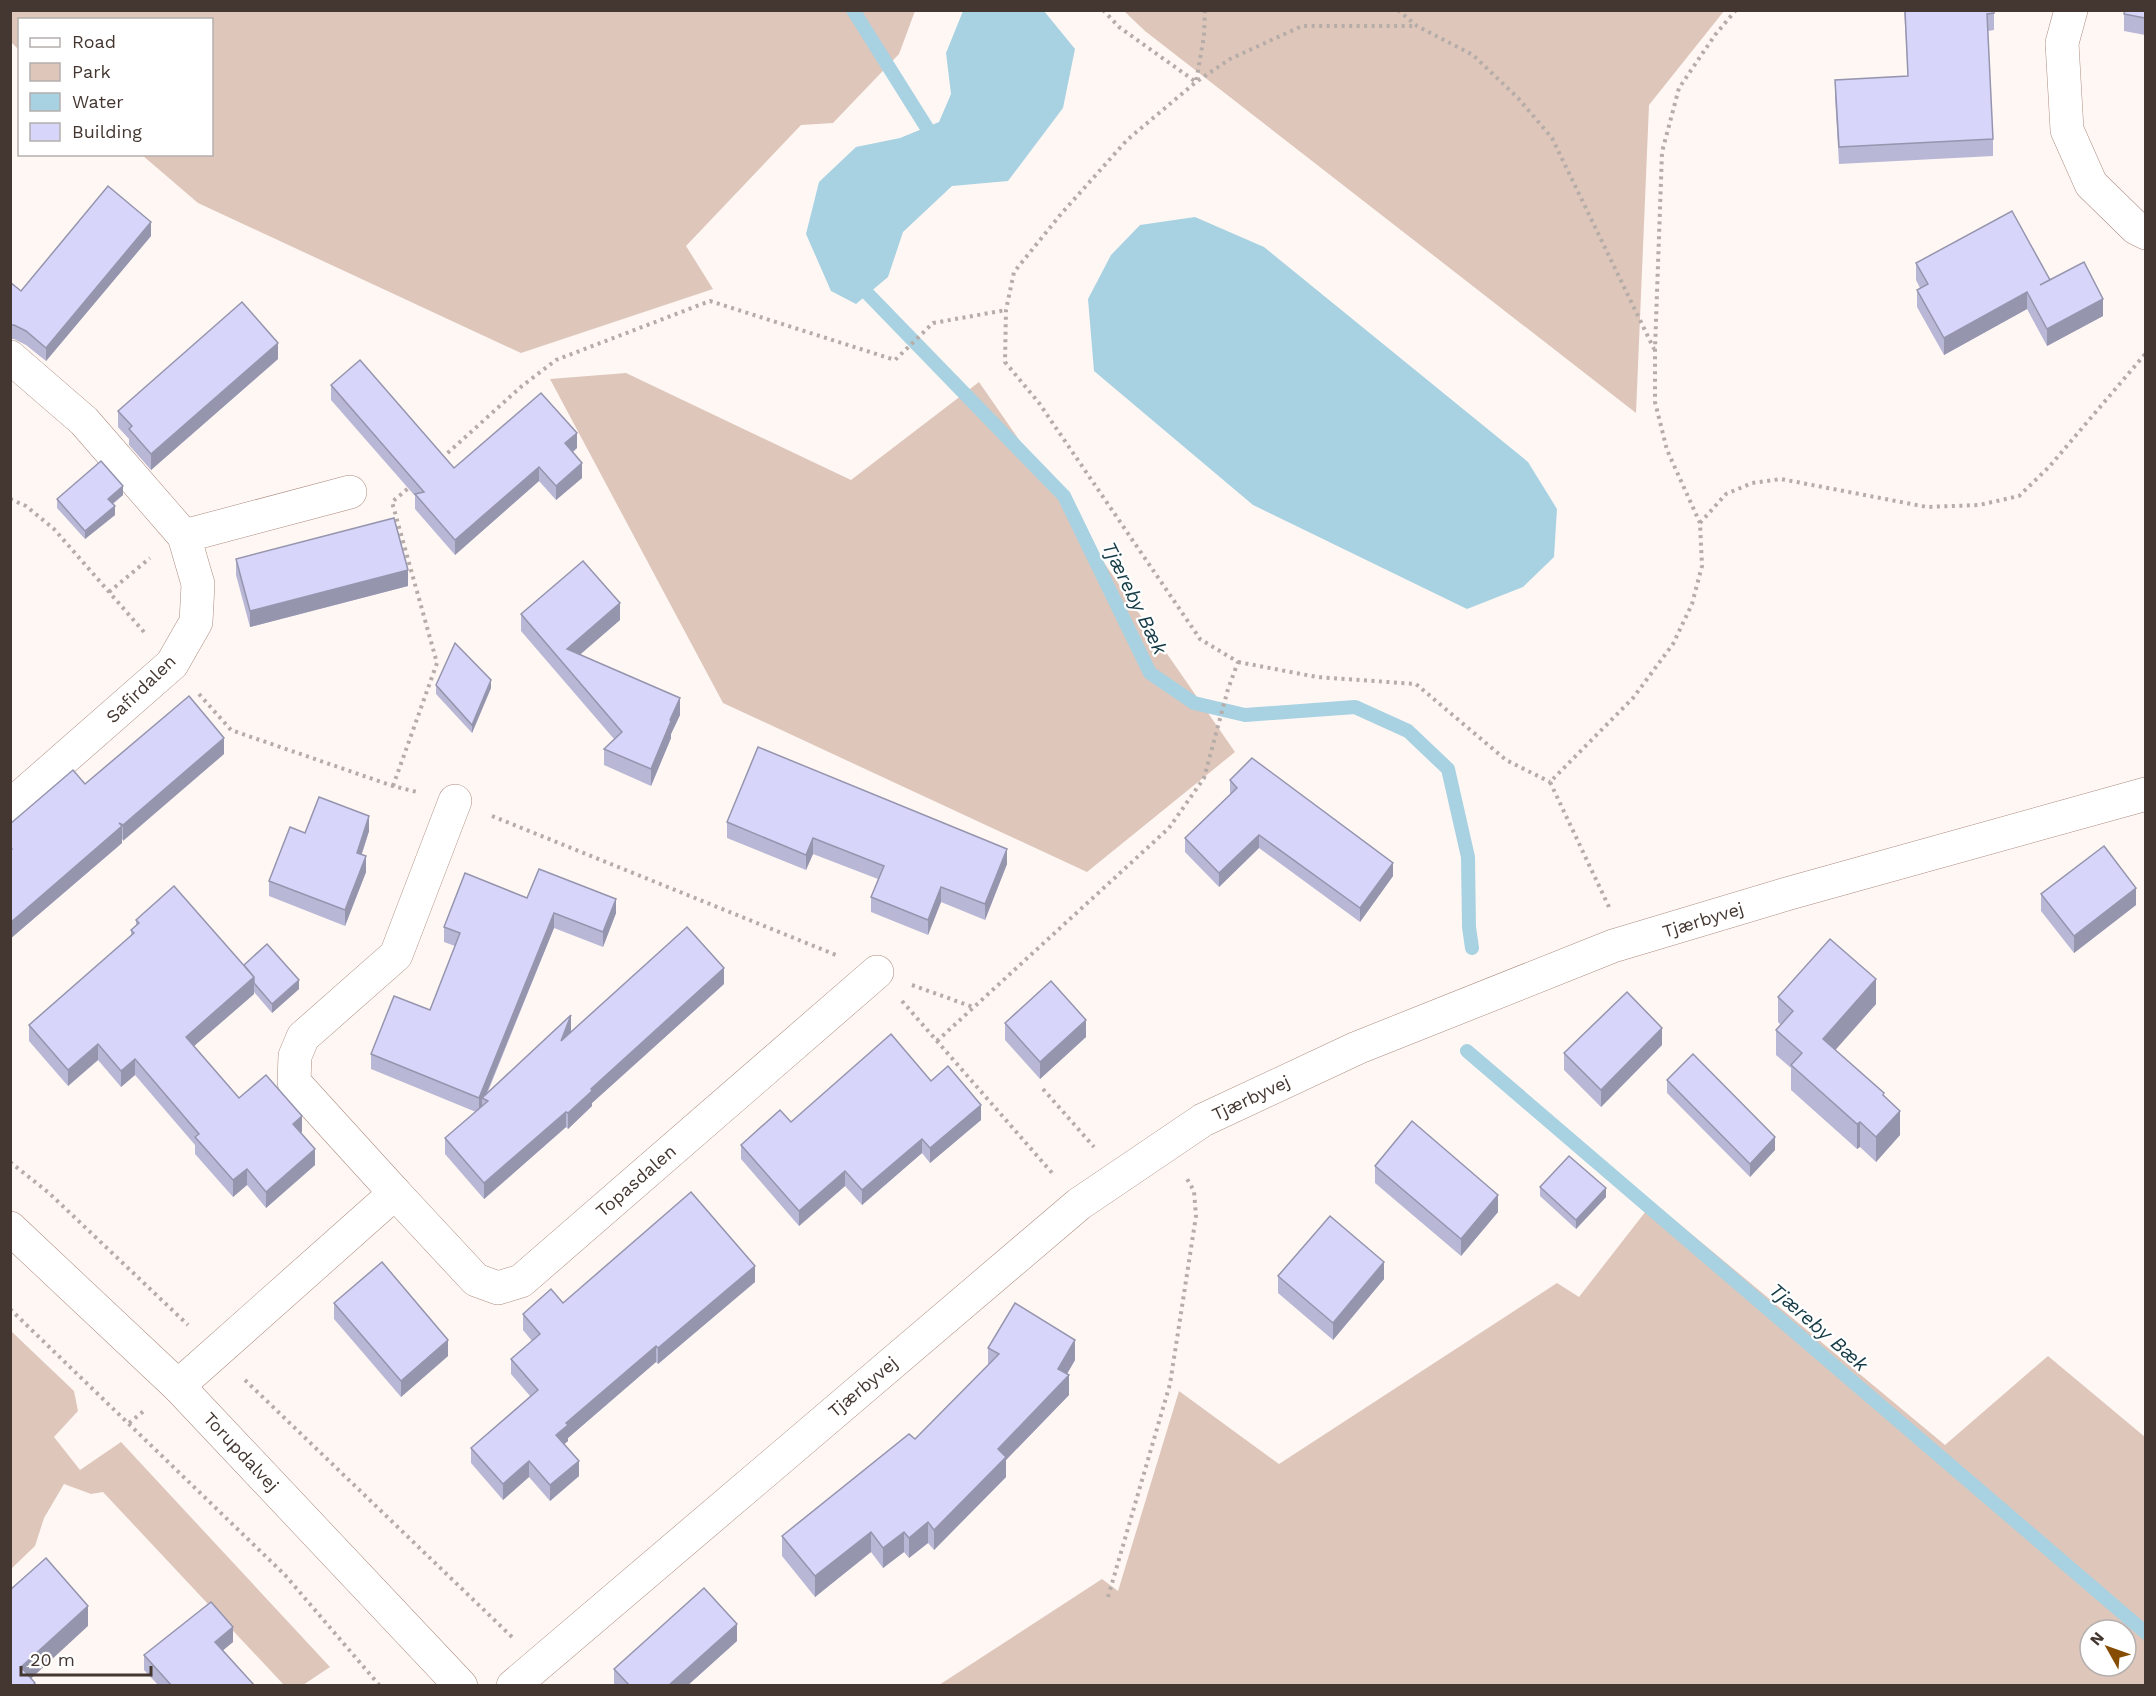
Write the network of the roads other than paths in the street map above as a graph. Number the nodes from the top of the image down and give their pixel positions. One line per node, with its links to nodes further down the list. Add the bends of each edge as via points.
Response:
1 (2071, 10): 2 (street, via 2061,43 2067,130 2091,184)
2 (2145, 232)
3 (10, 357): 5 (street, Safirdalen, via 84,421)
4 (350, 492): 5 (street)
5 (182, 534): 8 (street, Safirdalen, via 198,584 196,622 172,664)
6 (2145, 794): 14 (street, Tjærbyvej, via 1790,892 1613,946 1358,1048 1203,1120 1079,1204)
7 (455, 801): 10 (street, Topasdalen, via 396,955 303,1037 295,1056 294,1082)
8 (10, 806)
9 (877, 972): 10 (street, Topasdalen, via 521,1281 498,1288 476,1280)
10 (395, 1193): 12 (street)
11 (10, 1228): 12 (street, Torupdalvej)
12 (178, 1386): 13 (street, Torupdalvej)
13 (461, 1686)
14 (513, 1686)

